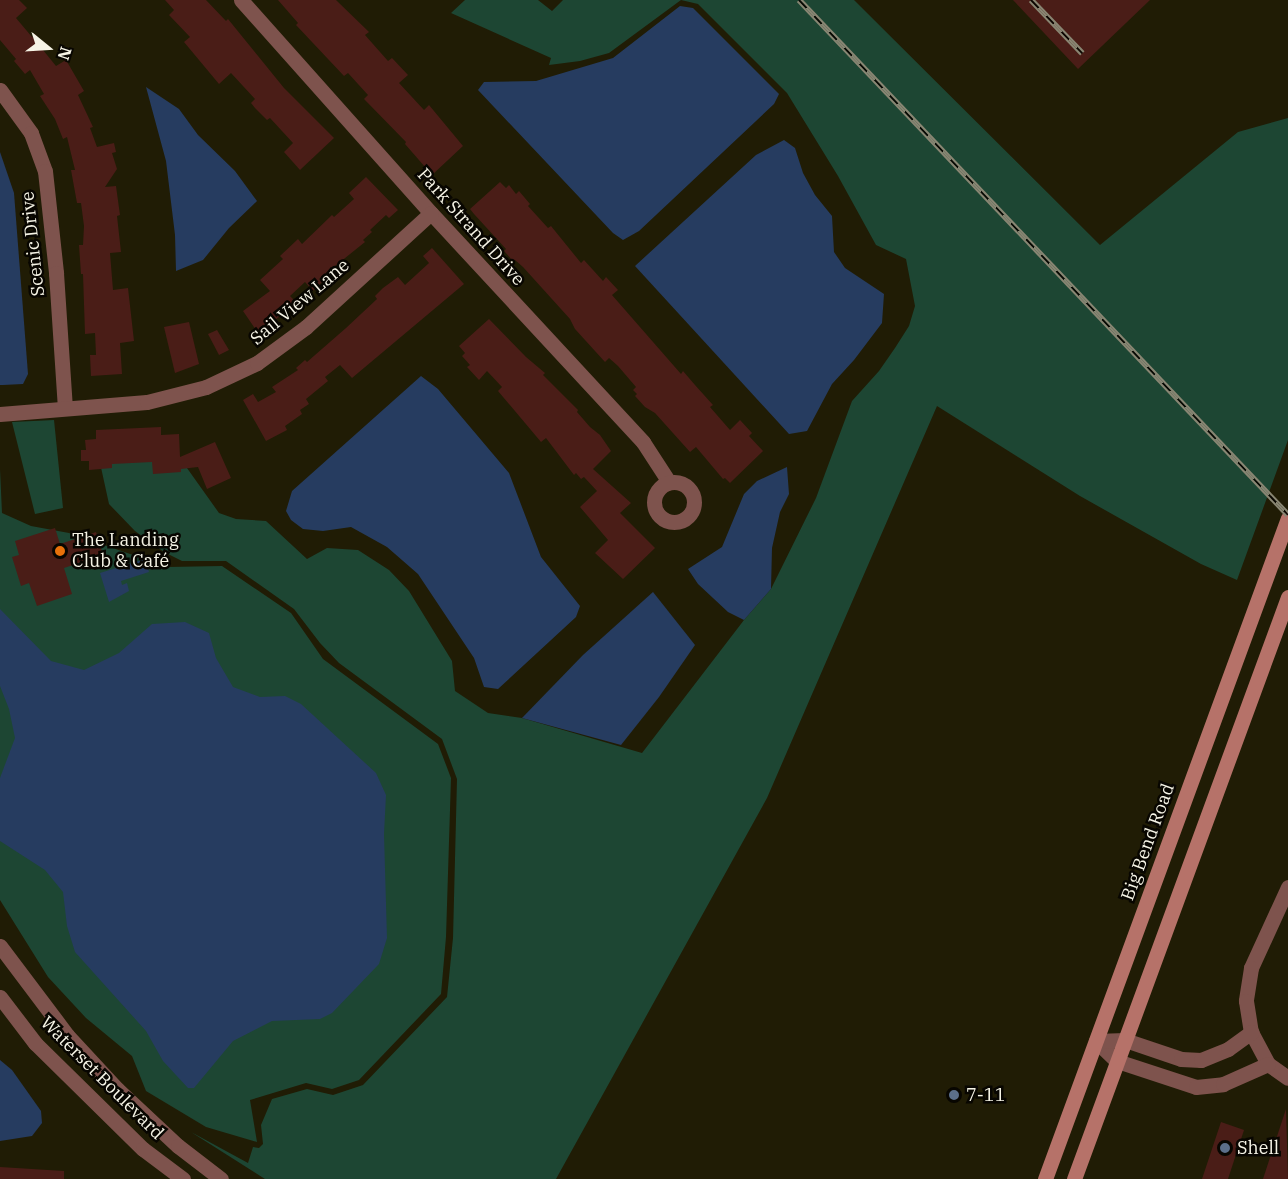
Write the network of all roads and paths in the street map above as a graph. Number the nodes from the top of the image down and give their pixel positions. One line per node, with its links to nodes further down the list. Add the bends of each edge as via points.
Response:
1 (241, 0): 3 (street, Park Strand Drive)
2 (0, 90): 4 (street, Scenic Drive, via 31,133 45,171)
3 (431, 213): 4 (street, Sail View Lane, via 306,327 257,363 177,396 147,402); 6 (street, Park Strand Drive, via 643,441)
4 (65, 407): 5 (street, Sail View Lane)
5 (0, 414)
6 (669, 482)
7 (1288, 518): 14 (main road, Big Bend Road)
8 (1288, 597): 13 (main road)
9 (1288, 887): 12 (street, via 1248,977 1246,1001)
10 (0, 946): 19 (street, Waterset Boulevard, via 67,1035 117,1089 178,1146)
11 (0, 997): 18 (street, Waterset Boulevard, via 35,1042 143,1149)
12 (1251, 1032): 13 (street, via 1228,1049 1201,1060 1181,1059); 16 (street)
13 (1125, 1040): 14 (street); 15 (main road)
14 (1096, 1041): 15 (street); 20 (main road, Big Bend Road)
15 (1117, 1061): 16 (street, via 1196,1087 1223,1084); 21 (main road)
16 (1268, 1064): 17 (street)
17 (1288, 1078)
18 (183, 1179)
19 (221, 1179)
20 (1045, 1179)
21 (1074, 1179)

